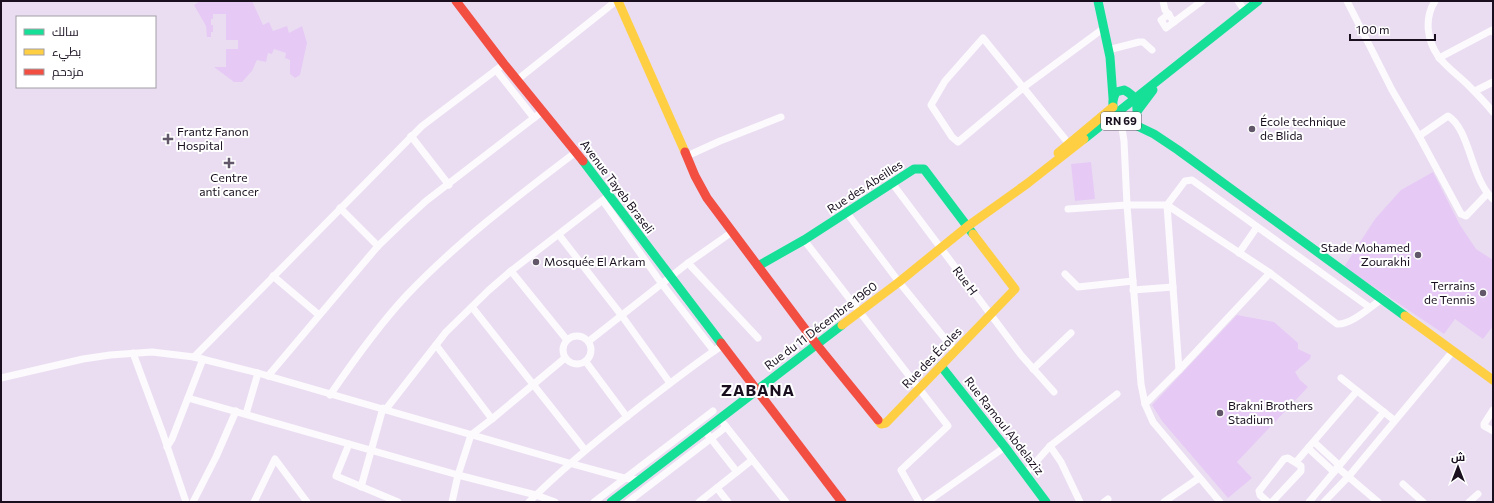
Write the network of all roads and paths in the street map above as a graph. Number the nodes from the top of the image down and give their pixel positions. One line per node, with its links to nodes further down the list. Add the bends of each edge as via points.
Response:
1 (456, 1): 16 (main road, Avenue Tayeb Braseli)
2 (617, 1): 18 (street); 35 (main road)
3 (1098, 1): 11 (main road)
4 (1163, 1): 5 (street, via 1169,14 1161,20 1166,28)
5 (1202, 1)
6 (1238, 1): 10 (street)
7 (1258, 1): 10 (main road, Rue du 11 Décembre 1960)
8 (1347, 1): 32 (street, via 1392,90)
9 (1435, 1): 15 (street, via 1428,23 1432,46)
10 (1245, 11): 22 (main road, Rue du 11 Décembre 1960, via 1233,15 1142,87); 25 (main road, Rue du 11 Décembre 1960, via 1241,20 1155,88); 40 (main road, Rue du 11 Décembre 1960)
11 (1104, 28): 14 (main road); 20 (street)
12 (1493, 32): 15 (street, via 1492,30)
13 (1152, 50): 14 (street, via 1143,42 1139,42)
14 (1109, 53): 22 (main road, via 1118,79); 23 (main road)
15 (1439, 58): 21 (street)
16 (504, 64): 17 (street); 18 (main road, Avenue Tayeb Braseli)
17 (496, 70): 28 (street); 31 (street)
18 (517, 80): 24 (main road, Avenue Tayeb Braseli)
19 (1493, 82): 21 (street)
20 (1024, 87): 20 (street, via 958,142 931,105 945,81 983,38); 33 (street)
21 (1475, 91): 26 (street)
22 (1129, 92): 23 (main road, RN 69, via 1118,91); 25 (main road, RN 69, via 1136,102)
23 (1113, 102): 29 (main road, RN 69, via 1114,113); 40 (main road, Rue du 11 Décembre 1960, via 1024,180)
24 (543, 111): 28 (street); 34 (main road, Avenue Tayeb Braseli)
25 (1138, 111): 29 (main road, RN 69, via 1136,119); 30 (main road)
26 (1493, 112)
27 (781, 116): 35 (street)
28 (534, 118): 37 (street)
29 (1125, 122): 30 (main road); 40 (main road, Rue du 11 Décembre 1960, via 1093,138 1030,187); 41 (street)
30 (1154, 134): 66 (main road, RN 69)
31 (412, 136): 37 (street); 43 (street)
32 (1419, 136): 38 (street, via 1461,214 1466,216); 38 (street, via 1448,116 1453,119 1481,185)
33 (1065, 139)
34 (576, 152): 39 (main road, Avenue Tayeb Braseli); 103 (street, via 432,270 383,323)
35 (687, 156): 48 (main road, via 707,198)
36 (892, 183): 45 (main road, Rue des Abeilles); 46 (main road, Rue des Abeilles, via 914,169 924,169); 52 (street, Rue H)
37 (449, 185): 51 (street)
38 (1490, 196)
39 (606, 198): 49 (street); 60 (main road, Avenue Tayeb Braseli); 63 (street)
40 (1008, 198): 46 (main road, Rue du 11 Décembre 1960)
41 (1127, 205): 42 (street); 44 (street); 62 (street)
42 (1167, 205): 47 (street, via 1185,181 1192,180); 53 (street); 64 (street)
43 (340, 208): 51 (street); 59 (street)
44 (1068, 209)
45 (847, 213): 50 (main road, Rue des Abeilles); 61 (street)
46 (968, 226): 52 (main road, Rue du 11 Décembre 1960); 70 (main road, Rue des Écoles, via 1015,289)
47 (1257, 227): 53 (street); 68 (street)
48 (732, 232): 54 (street); 55 (main road)
49 (559, 235): 56 (street); 72 (street)
50 (804, 240): 55 (main road, Rue des Abeilles); 69 (street)
51 (378, 246): 71 (street)
52 (941, 248): 61 (main road, Rue du 11 Décembre 1960); 70 (street, Rue H)
53 (1239, 252): 57 (street)
54 (688, 263): 60 (street); 74 (street)
55 (758, 266): 77 (main road)
56 (511, 271): 67 (street); 75 (street)
57 (1270, 273): 68 (street, via 1337,324 1350,322); 90 (street)
58 (1065, 274): 62 (street, via 1078,287)
59 (273, 276): 71 (street); 84 (street)
60 (670, 277): 63 (street); 78 (main road, Avenue Tayeb Braseli)
61 (898, 282): 69 (main road, Rue du 11 Décembre 1960); 81 (street)
62 (1133, 282): 65 (street)
63 (662, 284): 72 (street); 80 (street)
64 (1173, 287): 65 (street); 90 (street)
65 (1133, 290): 105 (street)
66 (1382, 299): 68 (street); 82 (main road, RN 69)
67 (472, 307): 79 (street, via 446,332); 97 (street)
68 (1370, 307)
69 (859, 312): 77 (main road, Rue du 11 Décembre 1960); 98 (street)
70 (990, 314): 81 (main road, Rue des Écoles); 89 (street, Rue H)
71 (320, 315): 92 (street)
72 (622, 316): 76 (street); 96 (street)
73 (1071, 333): 89 (street)
74 (758, 338)
75 (567, 340): 76 (street, via 580,336); 85 (street, via 563,349)
76 (589, 341): 87 (street, via 592,350)
77 (817, 344): 98 (main road, Rue des Écoles, via 881,424 886,423); 99 (main road, Rue du 11 Décembre 1960)
78 (723, 345): 80 (street); 99 (main road, Avenue Tayeb Braseli)
79 (436, 346): 106 (street); 113 (street)
80 (714, 351): 96 (street)
81 (955, 351): 88 (main road, Rue des Écoles)
82 (1453, 351): 95 (main road, RN 69); 115 (street)
83 (133, 353): 84 (street, via 152,352); 93 (street, via 83,359); 124 (street)
84 (194, 357): 86 (street)
85 (565, 358): 87 (street, via 579,365); 97 (street)
86 (203, 359): 91 (street); 104 (street)
87 (586, 362): 112 (street)
88 (941, 366): 98 (main road, Rue des Écoles); 125 (main road, Rue Ramoul Abdelaziz)
89 (1033, 369): 101 (street, Rue H)
90 (1179, 370): 105 (street)
91 (258, 373): 92 (street); 110 (street)
92 (268, 376): 103 (street)
93 (1, 378)
94 (1341, 378): 100 (street)
95 (1493, 380)
96 (670, 383): 112 (street)
97 (533, 385): 113 (street); 128 (street)
98 (919, 389): 160 (street, via 948,426 901,470)
99 (756, 390): 114 (main road, Rue du 11 Décembre 1960); 159 (main road, Avenue Tayeb Braseli)
100 (1358, 391): 109 (street); 121 (street)
101 (1054, 392)
102 (1117, 394): 123 (street)
103 (330, 395): 106 (street)
104 (188, 398): 107 (street); 124 (street)
105 (1145, 404): 138 (street, via 1153,422)
106 (385, 409): 119 (street); 127 (street)
107 (236, 411): 110 (street); 146 (street)
108 (713, 411): 137 (street)
109 (1384, 412): 115 (street); 132 (street)
110 (246, 414): 122 (street)
111 (1492, 415): 118 (street, via 1484,426)
112 (627, 417): 128 (street)
113 (492, 419): 119 (street)
114 (720, 419): 116 (street); 117 (main road, Rue du 11 Décembre 1960)
115 (1394, 420): 136 (street)
116 (726, 427): 120 (street); 129 (street)
117 (705, 431): 120 (street); 139 (main road, Rue du 11 Décembre 1960)
118 (1493, 431)
119 (471, 435): 131 (street); 135 (street)
120 (712, 438): 133 (street); 155 (street)
121 (1314, 442): 126 (street); 132 (street)
122 (349, 444): 127 (street); 141 (street, via 336,476)
123 (1050, 446): 134 (street); 163 (street, via 1061,462)
124 (167, 447): 145 (street)
125 (1005, 447): 134 (main road, Rue Ramoul Abdelaziz); 161 (street)
126 (1308, 448): 130 (street); 132 (street)
127 (372, 450): 135 (street); 141 (street)
128 (585, 450): 131 (street)
129 (752, 460): 133 (street); 158 (street)
130 (1296, 462): 166 (street, via 1284,459 1259,491); 167 (street, via 1301,466 1301,471)
131 (569, 463): 137 (street); 144 (street)
132 (1337, 468): 136 (street); 168 (street)
133 (737, 472): 142 (street)
134 (1026, 473): 162 (main road, Rue Ramoul Abdelaziz)
135 (458, 475): 144 (street); 150 (street)
136 (1349, 476): 169 (street); 170 (street)
137 (624, 478): 139 (street); 153 (street)
138 (1199, 478): 164 (street); 165 (street)
139 (639, 480): 154 (main road, Rue du 11 Décembre 1960)
140 (1403, 484): 171 (street)
141 (361, 487): 149 (street)
142 (717, 488): 156 (street); 157 (street)
143 (1478, 494): 172 (street)
144 (536, 495): 151 (street); 152 (street)
145 (186, 502)
146 (193, 502)
147 (254, 502): 148 (street, via 275,459)
148 (307, 502)
149 (398, 502)
150 (452, 502)
151 (529, 502)
152 (555, 502)
153 (594, 502)
154 (611, 502)
155 (628, 502)
156 (699, 502)
157 (728, 502)
158 (786, 502)
159 (842, 502)
160 (919, 502)
161 (928, 502)
162 (1046, 502)
163 (1080, 502)
164 (1164, 502)
165 (1220, 502)
166 (1268, 502)
167 (1272, 502)
168 (1309, 502)
169 (1324, 502)
170 (1378, 502)
171 (1423, 502)
172 (1469, 502)

